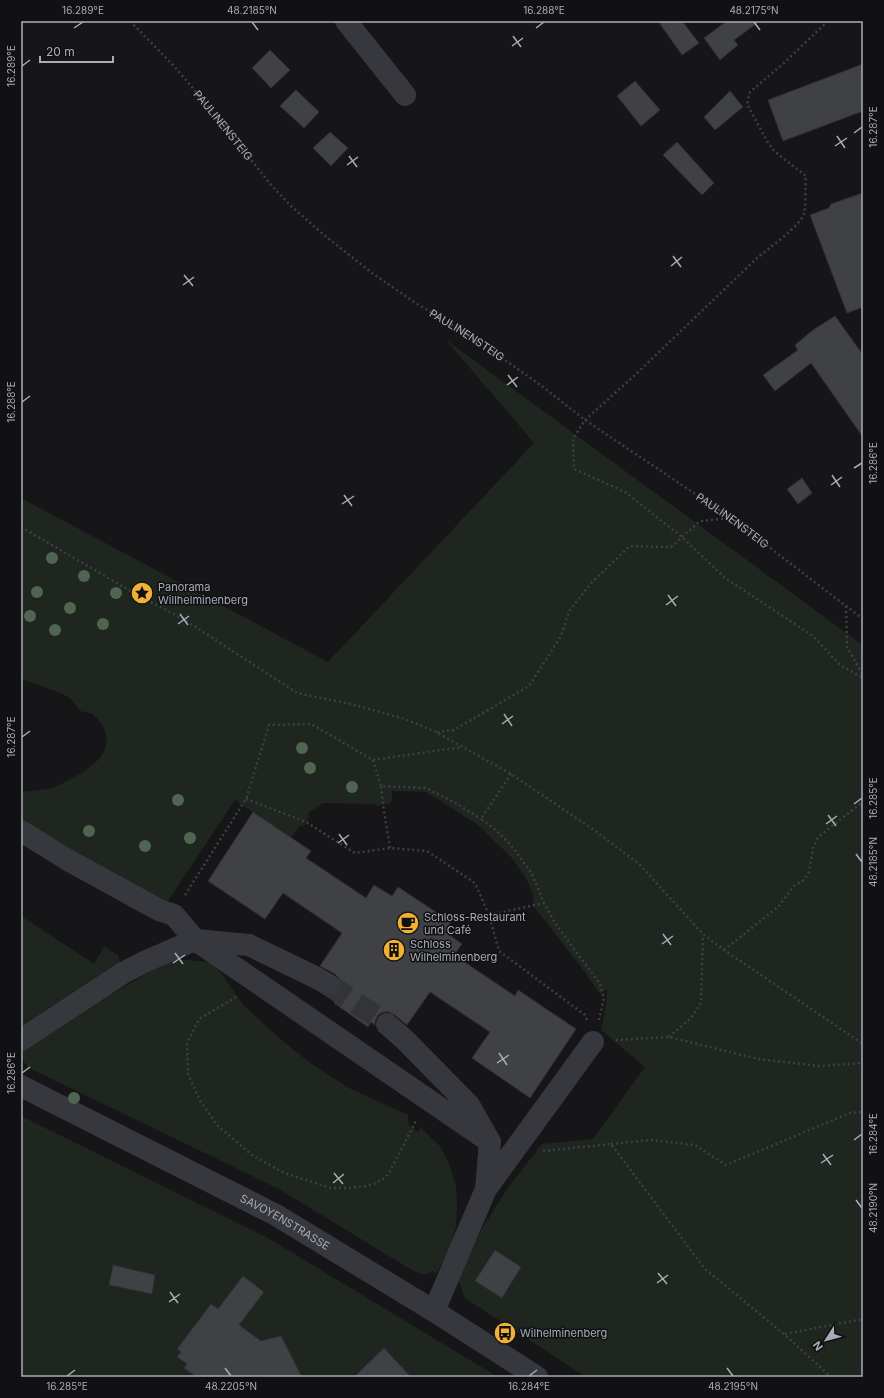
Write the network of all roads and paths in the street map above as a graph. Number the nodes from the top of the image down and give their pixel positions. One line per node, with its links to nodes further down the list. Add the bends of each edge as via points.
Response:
1 (130, 21): 5 (path, PAULINENSTEIG, via 174,66 291,206 372,273 491,350)
2 (346, 21): 4 (street)
3 (828, 21): 5 (path, via 750,92 747,104 774,151 806,176 804,213 798,223 756,258)
4 (404, 95)
5 (585, 420): 6 (path, PAULINENSTEIG); 8 (path, via 573,439 574,469 625,492)
6 (731, 518): 8 (path, via 700,521); 9 (path, PAULINENSTEIG)
7 (21, 527): 13 (path, via 185,620 297,693 405,719)
8 (682, 537): 12 (path, via 725,578 813,636 840,665); 13 (path, via 671,547 630,546 592,582 569,611 561,636 530,686 454,730)
9 (846, 606): 10 (path, PAULINENSTEIG); 11 (path, via 847,648)
10 (863, 619)
11 (863, 675)
12 (863, 678)
13 (436, 732): 14 (path)
14 (463, 747): 15 (path); 16 (path)
15 (373, 760): 17 (path); 18 (path, via 311,724 269,725)
16 (511, 774): 20 (path); 26 (path, via 639,864)
17 (382, 786): 20 (path, via 426,788); 22 (path)
18 (246, 799): 22 (path, via 306,822 355,853); 24 (path)
19 (863, 802): 28 (path, via 818,838 813,848 809,872 804,880 794,886 778,907)
20 (481, 820): 23 (path, via 511,845 532,874)
21 (21, 831): 24 (street, via 159,910)
22 (390, 848): 25 (path, via 427,851 475,883)
23 (544, 903): 25 (path); 34 (path, via 555,924 600,984 604,998)
24 (174, 915): 27 (street)
25 (489, 915): 34 (path, via 499,951 585,1015)
26 (703, 934): 28 (path); 32 (path, via 701,1003 691,1018)
27 (195, 940): 29 (street); 30 (street, via 249,945); 33 (street, via 146,960 123,973)
28 (724, 950): 35 (path)
29 (259, 983): 38 (street); 38 (path, via 199,1019 187,1043 188,1074 200,1101 218,1126 252,1155 284,1173 331,1188 374,1184 389,1173)
30 (329, 985)
31 (387, 1024): 40 (street, via 469,1105)
32 (668, 1037): 34 (path); 36 (path, via 758,1059 820,1066)
33 (21, 1040)
34 (593, 1042): 42 (street)
35 (863, 1044)
36 (863, 1063)
37 (21, 1086): 44 (street, SAVOYENSTRASSE, via 276,1214)
38 (427, 1099): 40 (street)
39 (863, 1112): 41 (path, via 850,1113 726,1165 695,1145 651,1140)
40 (490, 1142): 43 (street)
41 (611, 1144): 42 (path); 46 (path, via 705,1269)
42 (512, 1154): 43 (street)
43 (486, 1189): 44 (street)
44 (434, 1311): 47 (street, SAVOYENSTRASSE)
45 (863, 1320): 46 (path)
46 (784, 1334): 48 (path)
47 (537, 1377)
48 (830, 1377)

